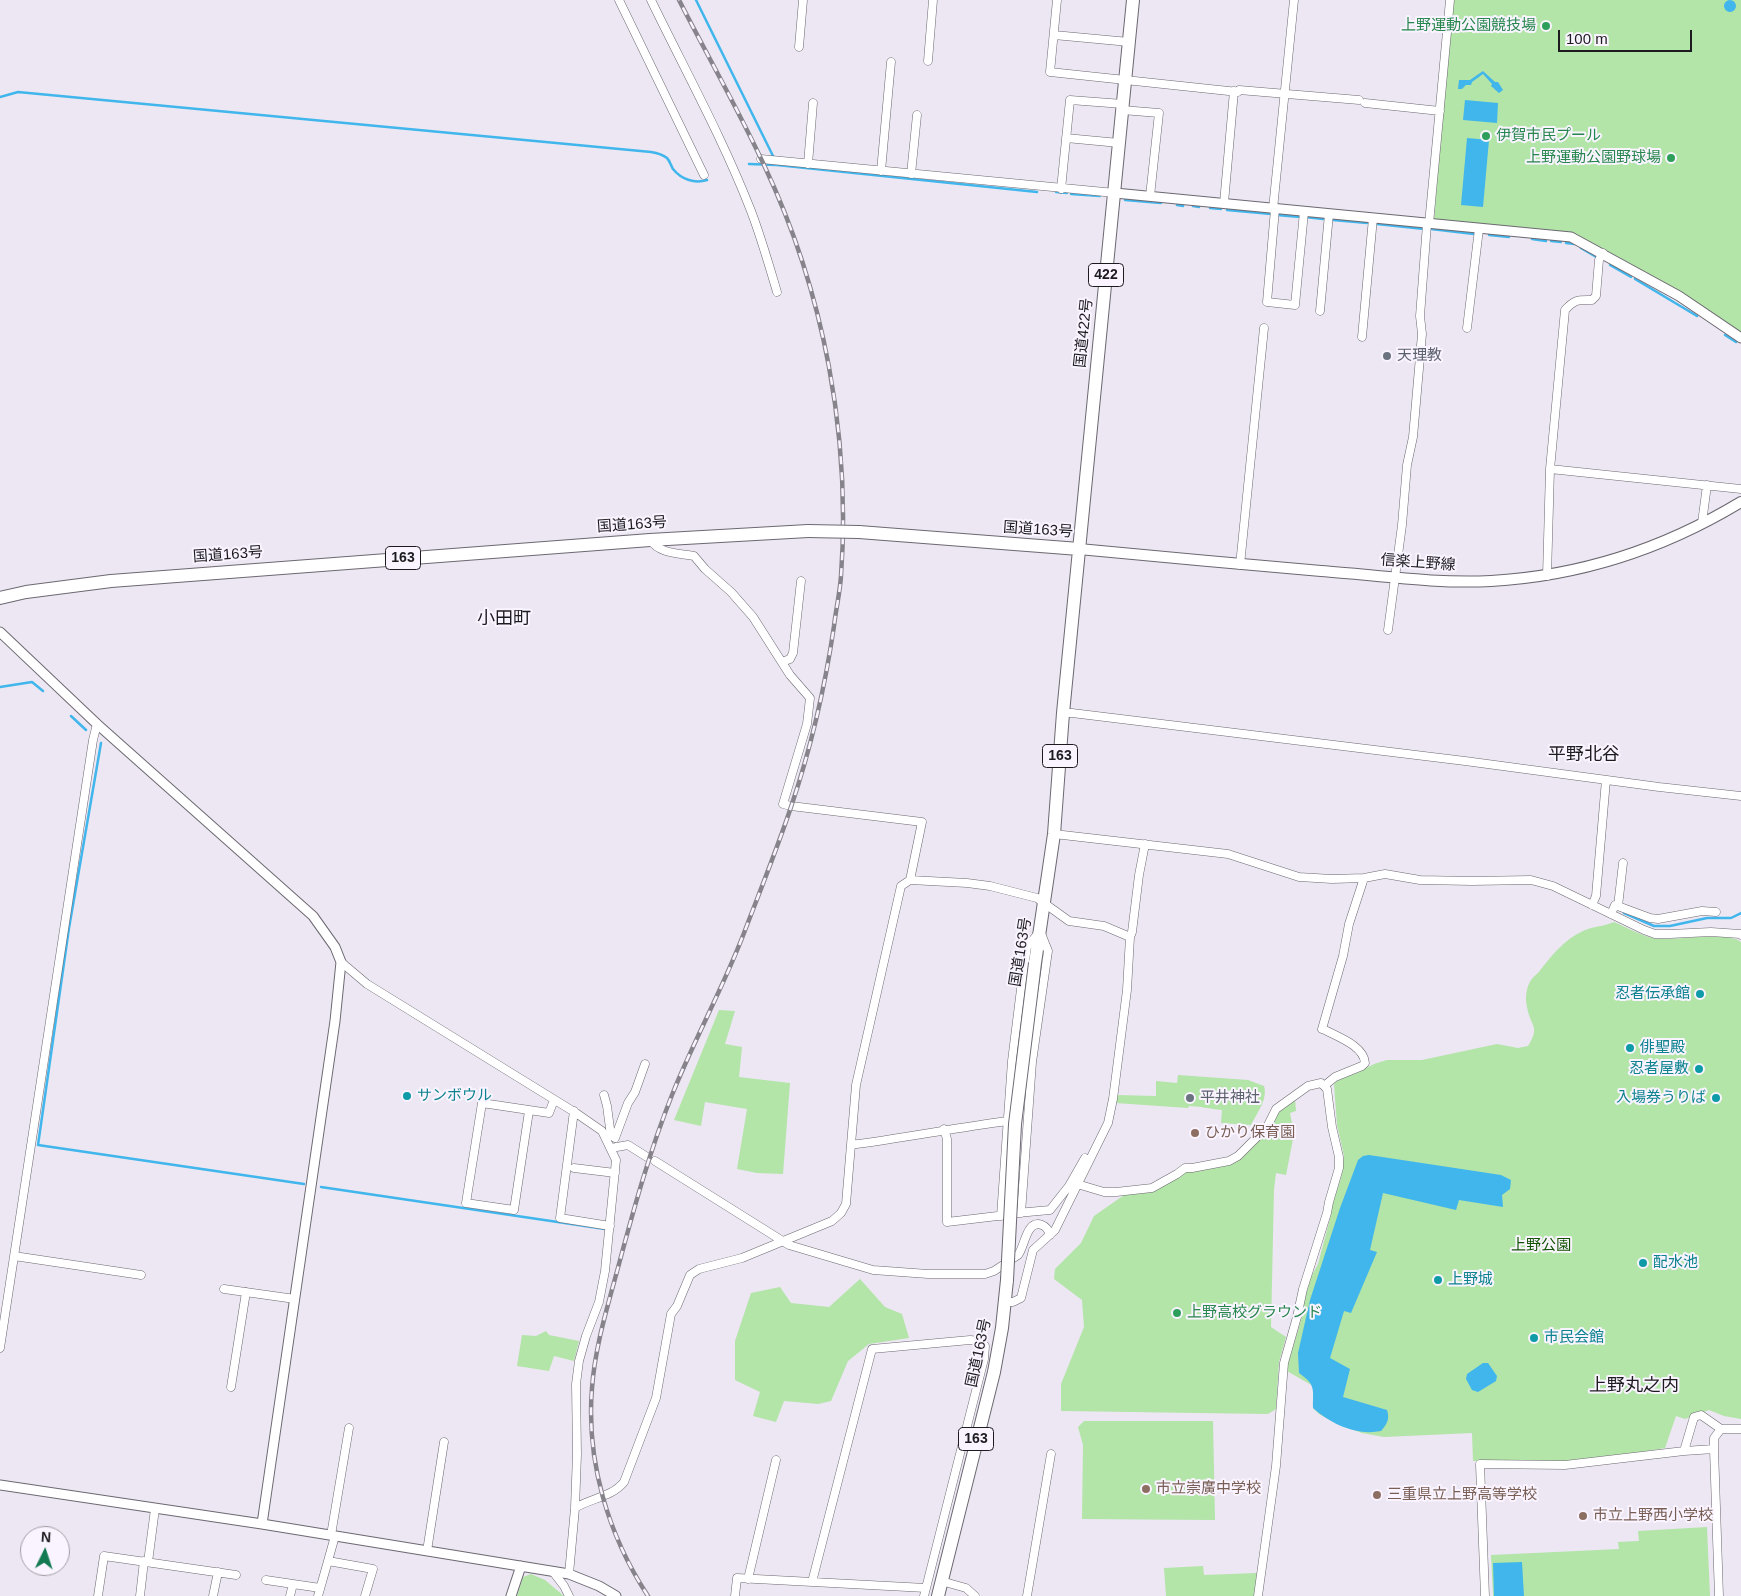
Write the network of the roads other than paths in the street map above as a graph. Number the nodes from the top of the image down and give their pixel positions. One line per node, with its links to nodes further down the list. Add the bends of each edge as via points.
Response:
1 (619, 0): 27 (street)
2 (651, 0): 39 (street, via 737,178)
3 (803, 0): 11 (street)
4 (933, 0): 12 (street)
5 (1057, 0): 9 (street)
6 (1133, 0): 10 (highway, 国道422号 / 422)
7 (1294, 0): 16 (street)
8 (1450, 0): 19 (street)
9 (1054, 35): 10 (street); 14 (street, via 1050,72)
10 (1129, 42): 14 (highway, 国道422号 / 422)
11 (799, 47)
12 (928, 60)
13 (891, 62): 25 (street)
14 (1125, 80): 15 (street); 18 (highway, 国道422号 / 422)
15 (1234, 91): 16 (street); 31 (street)
16 (1284, 94): 19 (street); 32 (street)
17 (813, 103): 24 (street)
18 (1122, 107): 21 (street, via 1070,100); 22 (highway, 国道422号 / 422); 30 (street, via 1159,113)
19 (1440, 110): 36 (street)
20 (917, 115): 26 (street)
21 (1066, 138): 22 (street); 28 (street)
22 (1119, 143): 29 (highway, 国道422号 / 422)
23 (761, 159): 24 (street)
24 (808, 164): 25 (street)
25 (881, 171): 26 (street)
26 (911, 174): 28 (street)
27 (704, 175)
28 (1061, 189): 29 (street)
29 (1114, 193): 30 (street); 51 (highway, 国道422号 / 422)
30 (1150, 196): 31 (street)
31 (1224, 203): 32 (street)
32 (1274, 209): 33 (street); 33 (street, via 1266,302 1295,305)
33 (1304, 212): 34 (street)
34 (1329, 214): 35 (street); 40 (street)
35 (1373, 218): 36 (street); 43 (street)
36 (1428, 224): 37 (street); 54 (street, via 1415,418)
37 (1479, 229): 38 (street, via 1571,237); 42 (street)
38 (1603, 253): 44 (street, via 1680,296); 45 (street, via 1599,260 1596,296 1592,300 1572,302 1565,310)
39 (777, 292)
40 (1320, 311)
41 (1264, 328): 52 (street)
42 (1467, 328)
43 (1362, 337)
44 (1741, 338)
45 (1550, 469): 46 (street); 53 (street)
46 (1707, 485): 47 (street); 49 (street)
47 (1741, 488)
48 (1741, 502): 49 (main road, 信楽上野線)
49 (1702, 523): 53 (main road, 信楽上野線, via 1639,552)
50 (650, 540): 51 (highway, 国道163号 / 163, bridge, via 808,531 859,532); 56 (highway, 国道163号 / 163, via 111,581); 59 (street, via 668,552 694,556 753,617)
51 (1079, 549): 52 (main road, 信楽上野線); 60 (highway, 国道163号 / 163)
52 (1240, 565): 54 (main road, 信楽上野線)
53 (1547, 576): 54 (main road, 信楽上野線, via 1490,581)
54 (1395, 577): 57 (street)
55 (801, 581): 59 (street, via 792,653 790,659)
56 (0, 598)
57 (1388, 630)
58 (0, 632): 61 (street)
59 (782, 662): 68 (street, via 810,698 807,724 783,804 922,822)
60 (1063, 713): 62 (street); 64 (highway, 国道163号 / 163)
61 (97, 724): 77 (street, via 312,916 335,947); 102 (street)
62 (1606, 780): 63 (street); 70 (street, via 1596,896)
63 (1741, 796)
64 (1054, 834): 65 (street); 69 (highway, 国道163号 / 163)
65 (1144, 844): 67 (street, via 1228,854 1299,877); 76 (street)
66 (1623, 863): 71 (street)
67 (1364, 878): 70 (street, via 1385,874 1420,880 1531,880 1553,886); 79 (street, via 1322,1029 1358,1049 1365,1063)
68 (910, 880): 69 (street, via 990,886 1037,898); 90 (street, via 901,886 869,1024 856,1085)
69 (1044, 904): 74 (highway, 国道163号 / 163); 76 (street, via 1069,921 1104,926)
70 (1592, 905): 73 (street)
71 (1618, 906): 72 (street, via 1658,920 1702,911); 73 (street, via 1615,904)
72 (1716, 912)
73 (1611, 914): 75 (street, via 1655,934)
74 (1040, 932): 84 (street, via 1026,947); 97 (street, via 1048,951 1032,1062); 107 (highway, 国道163号 / 163, bridge, via 1015,1124)
75 (1741, 934)
76 (1130, 937): 88 (street, via 1127,990 1113,1100 1108,1123)
77 (341, 962): 81 (street, via 367,984); 106 (street)
78 (645, 1064): 87 (street, via 636,1092)
79 (1324, 1086): 96 (street, via 1320,1083 1308,1086 1276,1109 1267,1127 1229,1161 1185,1168 1152,1188 1104,1192); 150 (street, via 1329,1093 1339,1168 1284,1363 1276,1466)
80 (604, 1094): 87 (street)
81 (554, 1100): 82 (street, via 549,1113); 83 (street)
82 (529, 1111): 82 (street, via 482,1103 466,1203 514,1210)
83 (574, 1112): 86 (street); 99 (street, via 560,1218)
84 (1007, 1121): 85 (street); 98 (street)
85 (944, 1129): 90 (street); 98 (street, via 947,1139 947,1222)
86 (602, 1131): 87 (street); 91 (street)
87 (613, 1137): 89 (street)
88 (1098, 1143): 96 (street); 97 (street, via 1094,1142 1069,1186 1050,1210)
89 (628, 1145): 91 (street); 92 (street)
90 (851, 1145): 101 (street, via 846,1204 841,1213 832,1221)
91 (611, 1148): 95 (street, via 616,1160)
92 (647, 1157)
93 (655, 1161): 101 (street)
94 (574, 1168): 95 (street)
95 (615, 1173): 99 (street)
96 (1077, 1184): 100 (street, via 1056,1230)
97 (1021, 1213): 98 (street)
98 (1002, 1216)
99 (610, 1226): 120 (street, via 599,1302 586,1336 576,1384)
100 (1050, 1235): 101 (street, via 1045,1227 1035,1225 1028,1232 1018,1255 985,1274 873,1270); 107 (street, via 1033,1250 1021,1298)
101 (781, 1242): 120 (street, via 742,1258 699,1269 690,1275 677,1306 670,1314 656,1398 624,1482 617,1490)
102 (14, 1256): 103 (street); 108 (street)
103 (141, 1275)
104 (224, 1288): 105 (street)
105 (246, 1292): 106 (street); 109 (street)
106 (295, 1299): 121 (street)
107 (1006, 1302): 133 (highway, 国道163号 / 163, via 994,1372)
108 (0, 1348)
109 (231, 1387)
110 (349, 1428): 122 (street)
111 (1721, 1429): 112 (street); 114 (street, via 1714,1438); 115 (street, via 1701,1415 1694,1417)
112 (1741, 1429)
113 (444, 1442): 123 (street)
114 (1714, 1449): 115 (street); 152 (street)
115 (1684, 1450): 151 (street, via 1579,1464 1480,1464)
116 (1051, 1454): 149 (street)
117 (776, 1460): 131 (street)
118 (0, 1485): 119 (street)
119 (155, 1508): 121 (street); 125 (street)
120 (575, 1508): 129 (street)
121 (262, 1524): 122 (street)
122 (333, 1535): 123 (street); 124 (street)
123 (427, 1551): 126 (street)
124 (328, 1561): 136 (street); 142 (street, via 373,1569)
125 (146, 1562): 127 (street); 138 (street, via 104,1556); 139 (street)
126 (521, 1566): 128 (street); 143 (street)
127 (218, 1572): 130 (street); 140 (street)
128 (554, 1573): 129 (street); 144 (street)
129 (569, 1574): 145 (street)
130 (236, 1575)
131 (748, 1579): 134 (street); 146 (street, via 737,1578)
132 (266, 1580): 135 (street)
133 (941, 1581): 147 (highway, 国道163号 / 163); 148 (street, via 966,1588)
134 (812, 1582): 137 (street); 137 (street, via 872,1349 981,1341 985,1346 982,1366)
135 (293, 1584): 136 (street); 141 (street)
136 (319, 1592)
137 (925, 1592)
138 (98, 1596)
139 (140, 1596)
140 (214, 1596)
141 (290, 1596)
142 (365, 1596)
143 (511, 1596)
144 (569, 1596)
145 (616, 1596)
146 (735, 1596)
147 (938, 1596)
148 (974, 1596)
149 (1027, 1596)
150 (1258, 1596)
151 (1485, 1596)
152 (1719, 1596)

